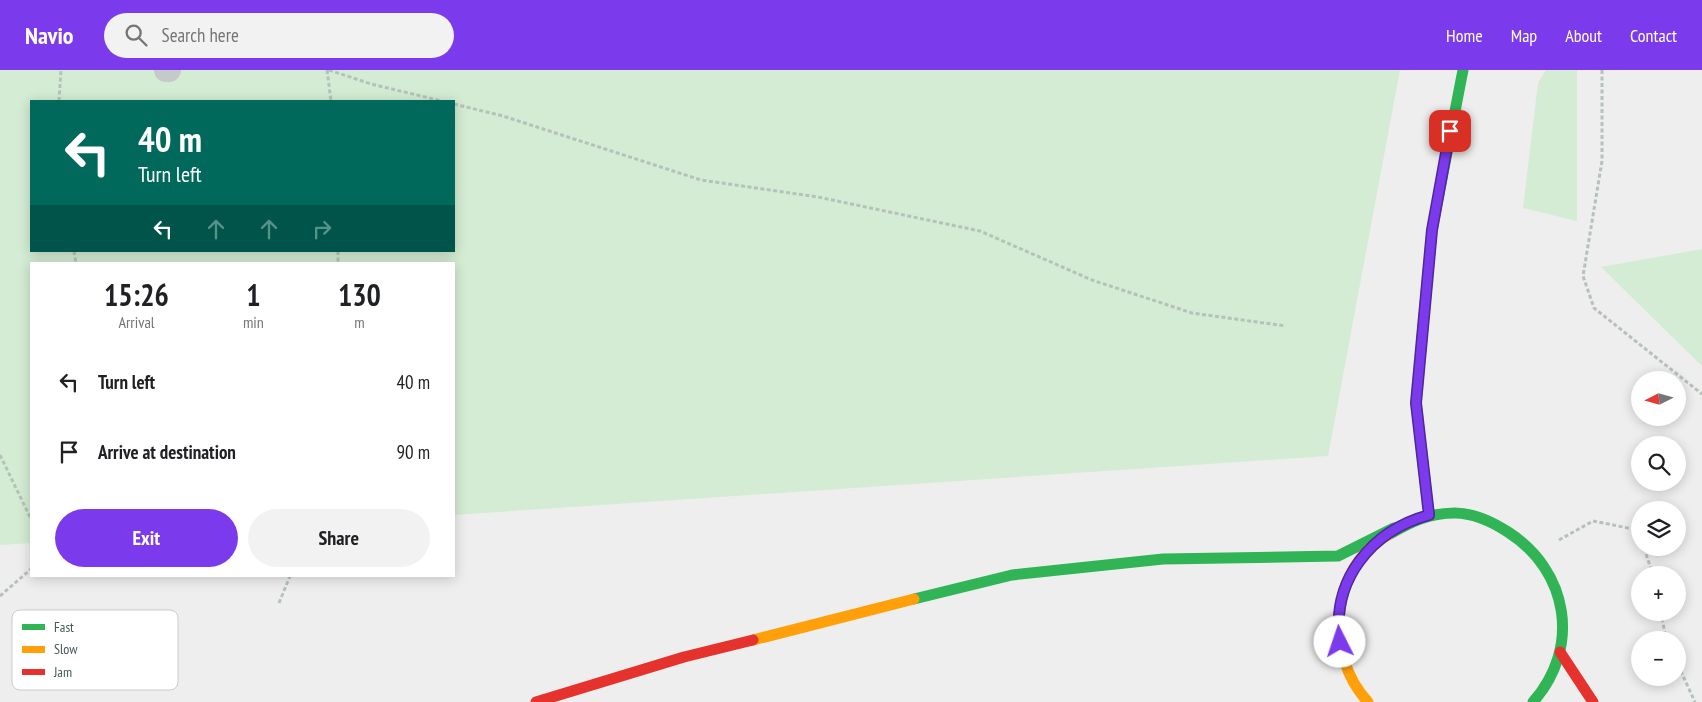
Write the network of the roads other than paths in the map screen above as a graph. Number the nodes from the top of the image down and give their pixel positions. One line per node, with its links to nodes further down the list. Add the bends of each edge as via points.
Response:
1 (1463, 70): 2 (main road, via 1432,230 1416,403)
2 (1429, 515): 3 (main road); 4 (main road, via 1459,513 1488,520 1514,533 1536,552 1560,599 1563,625)
3 (1394, 528): 5 (main road, via 1338,556 1163,559 1012,575 684,657); 6 (main road, via 1364,553 1345,586 1337,623 1343,661 1360,695)
4 (1560, 652): 7 (main road, via 1548,684); 8 (main road)
5 (536, 702)
6 (1368, 702)
7 (1533, 702)
8 (1594, 702)

